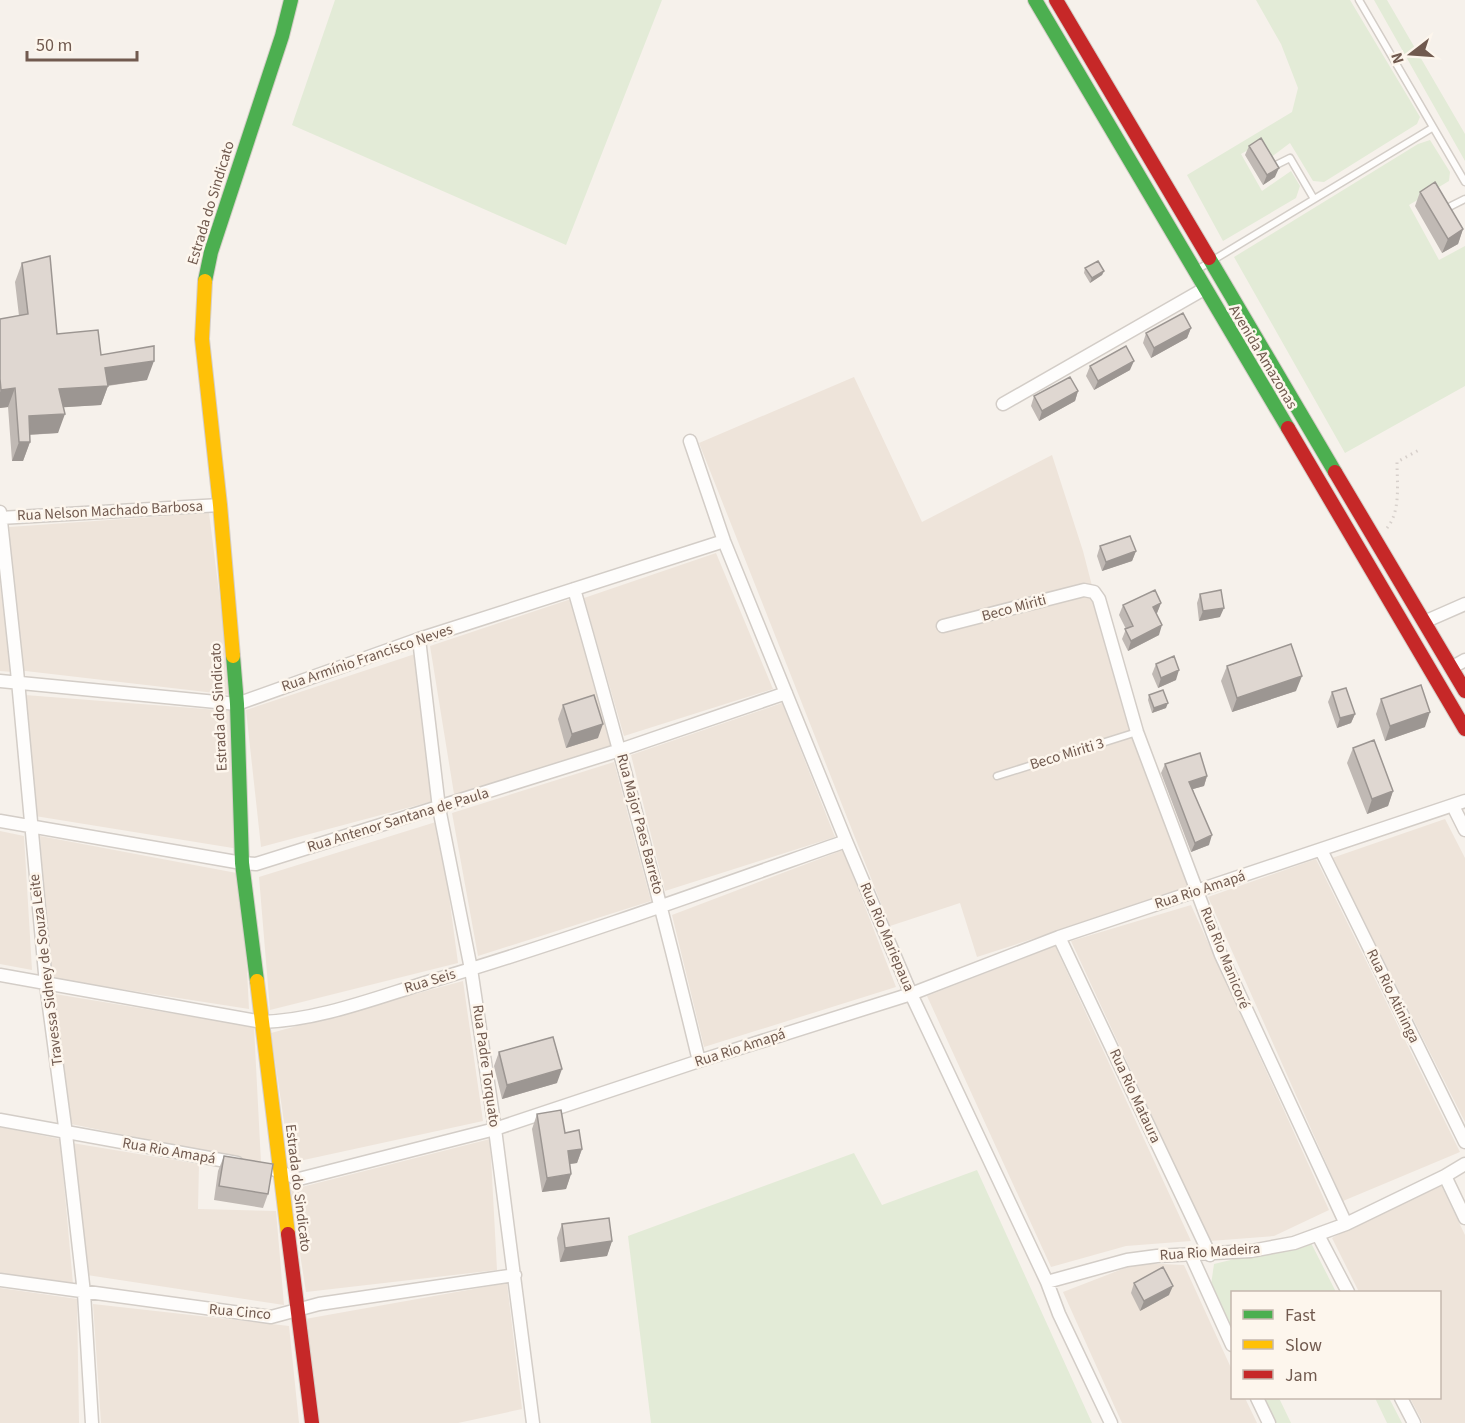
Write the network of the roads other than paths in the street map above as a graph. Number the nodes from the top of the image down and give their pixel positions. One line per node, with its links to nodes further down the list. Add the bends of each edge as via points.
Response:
1 (291, 0): 16 (street, Estrada do Sindicato, via 211,252 204,286 202,339)
2 (1035, 0): 12 (street, Avenida Amazonas)
3 (1056, 0): 11 (street, Avenida Amazonas)
4 (1359, 0): 5 (lane)
5 (1432, 128): 7 (lane); 8 (lane)
6 (1276, 165): 8 (lane, via 1290,158)
7 (1465, 182)
8 (1314, 199): 11 (lane)
9 (1465, 199): 10 (lane)
10 (1451, 206)
11 (1212, 260): 12 (lane); 23 (street, Avenida Amazonas)
12 (1195, 271): 13 (street, Avenida Amazonas)
13 (1204, 289): 14 (street); 33 (street, Avenida Amazonas)
14 (1003, 404)
15 (690, 441): 19 (street, Rua Rio Mariepaua)
16 (219, 505): 18 (street, Rua Nelson Machado Barbosa); 32 (street, Estrada do Sindicato)
17 (0, 512): 18 (street, Travessa Sidney de Souza Leite)
18 (0, 518): 29 (street, Travessa Sidney de Souza Leite)
19 (724, 541): 20 (street, Rua Armínio Francisco Neves); 31 (street, Rua Rio Mariepaua)
20 (574, 589): 25 (street, Rua Armínio Francisco Neves); 35 (street, Rua Major Paes Barreto)
21 (1084, 590): 24 (street, Beco Miriti); 34 (street, Rua Rio Manicoré, via 1094,592 1099,599)
22 (1465, 604): 23 (street)
23 (1424, 622): 27 (street, Avenida Amazonas)
24 (943, 626)
25 (419, 639): 32 (street, Rua Armínio Francisco Neves); 38 (street, Rua Padre Torquato)
26 (1465, 660): 27 (street)
27 (1451, 668): 30 (street, Avenida Amazonas)
28 (0, 681): 29 (street, Rua Armínio Francisco Neves)
29 (19, 684): 32 (street, Rua Armínio Francisco Neves); 40 (street, Travessa Sidney de Souza Leite)
30 (1465, 691)
31 (786, 693): 35 (street, Rua Antenor Santana de Paula); 42 (street, Rua Rio Mariepaua)
32 (237, 704): 44 (street, Estrada do Sindicato)
33 (1465, 729)
34 (1137, 732): 36 (lane, Beco Miriti 3); 45 (street, Rua Rio Manicoré)
35 (620, 750): 38 (street, Rua Antenor Santana de Paula); 46 (street, Rua Major Paes Barreto)
36 (997, 776)
37 (1459, 803): 41 (street); 43 (street, Rua Rio Amapá)
38 (439, 808): 44 (street, Rua Antenor Santana de Paula, via 270,861); 48 (street, Rua Padre Torquato)
39 (0, 822): 40 (street, Rua Antenor Santana de Paula)
40 (31, 827): 44 (street, Rua Antenor Santana de Paula); 50 (street, Travessa Sidney de Souza Leite)
41 (1465, 830)
42 (846, 841): 46 (street, Rua Seis); 51 (street, Rua Rio Mariepaua)
43 (1321, 850): 45 (street, Rua Rio Amapá); 57 (street, Rua Rio Atininga)
44 (242, 863): 52 (street, Estrada do Sindicato)
45 (1198, 890): 47 (street, Rua Rio Amapá); 62 (street, Rua Rio Manicoré, via 1221,955)
46 (662, 906): 48 (street, Rua Seis); 53 (street, Rua Major Paes Barreto)
47 (1059, 937): 51 (street, Rua Rio Amapá); 65 (street, Rua Rio Mataura)
48 (471, 969): 52 (street, Rua Seis, via 317,1015); 55 (street, Rua Padre Torquato)
49 (0, 975): 50 (street, Rua Seis)
50 (46, 984): 52 (street, Rua Seis); 56 (street, Travessa Sidney de Souza Leite)
51 (911, 994): 53 (street, Rua Rio Amapá); 68 (street, Rua Rio Mariepaua)
52 (262, 1022): 59 (street, Estrada do Sindicato)
53 (699, 1061): 55 (street, Rua Rio Amapá)
54 (0, 1120): 56 (street, Rua Rio Amapá)
55 (495, 1129): 59 (street, Rua Rio Amapá, via 299,1179); 66 (street, Rua Padre Torquato)
56 (66, 1134): 59 (street, Rua Rio Amapá); 70 (street, Travessa Sidney de Souza Leite)
57 (1465, 1142)
58 (1465, 1164): 60 (street, Rua Rio Madeira)
59 (267, 1168): 71 (street, Estrada do Sindicato)
60 (1445, 1176): 61 (street); 62 (street, Rua Rio Madeira)
61 (1465, 1218)
62 (1346, 1224): 63 (street, Rua Rio Madeira)
63 (1318, 1235): 65 (street, Rua Rio Madeira, via 1251,1251); 69 (street)
64 (1191, 1255): 65 (street, Rua Rio Madeira); 68 (street, Rua Rio Madeira, via 1127,1260); 72 (street)
65 (1210, 1255)
66 (514, 1275): 71 (street, Rua Cinco, via 319,1304); 75 (street, Rua Padre Torquato)
67 (0, 1281): 70 (street, Rua Cinco)
68 (1047, 1281): 79 (street, Rua Rio Mariepaua)
69 (1346, 1291)
70 (84, 1293): 71 (street, Rua Cinco, via 271,1317); 76 (street, Travessa Sidney de Souza Leite)
71 (297, 1311): 77 (street, Estrada do Sindicato)
72 (1231, 1341)
73 (1257, 1399): 80 (street)
74 (1402, 1399): 81 (street)
75 (533, 1422): 78 (street)
76 (92, 1423)
77 (312, 1423)
78 (520, 1423)
79 (1111, 1423)
80 (1269, 1423)
81 (1414, 1423)

